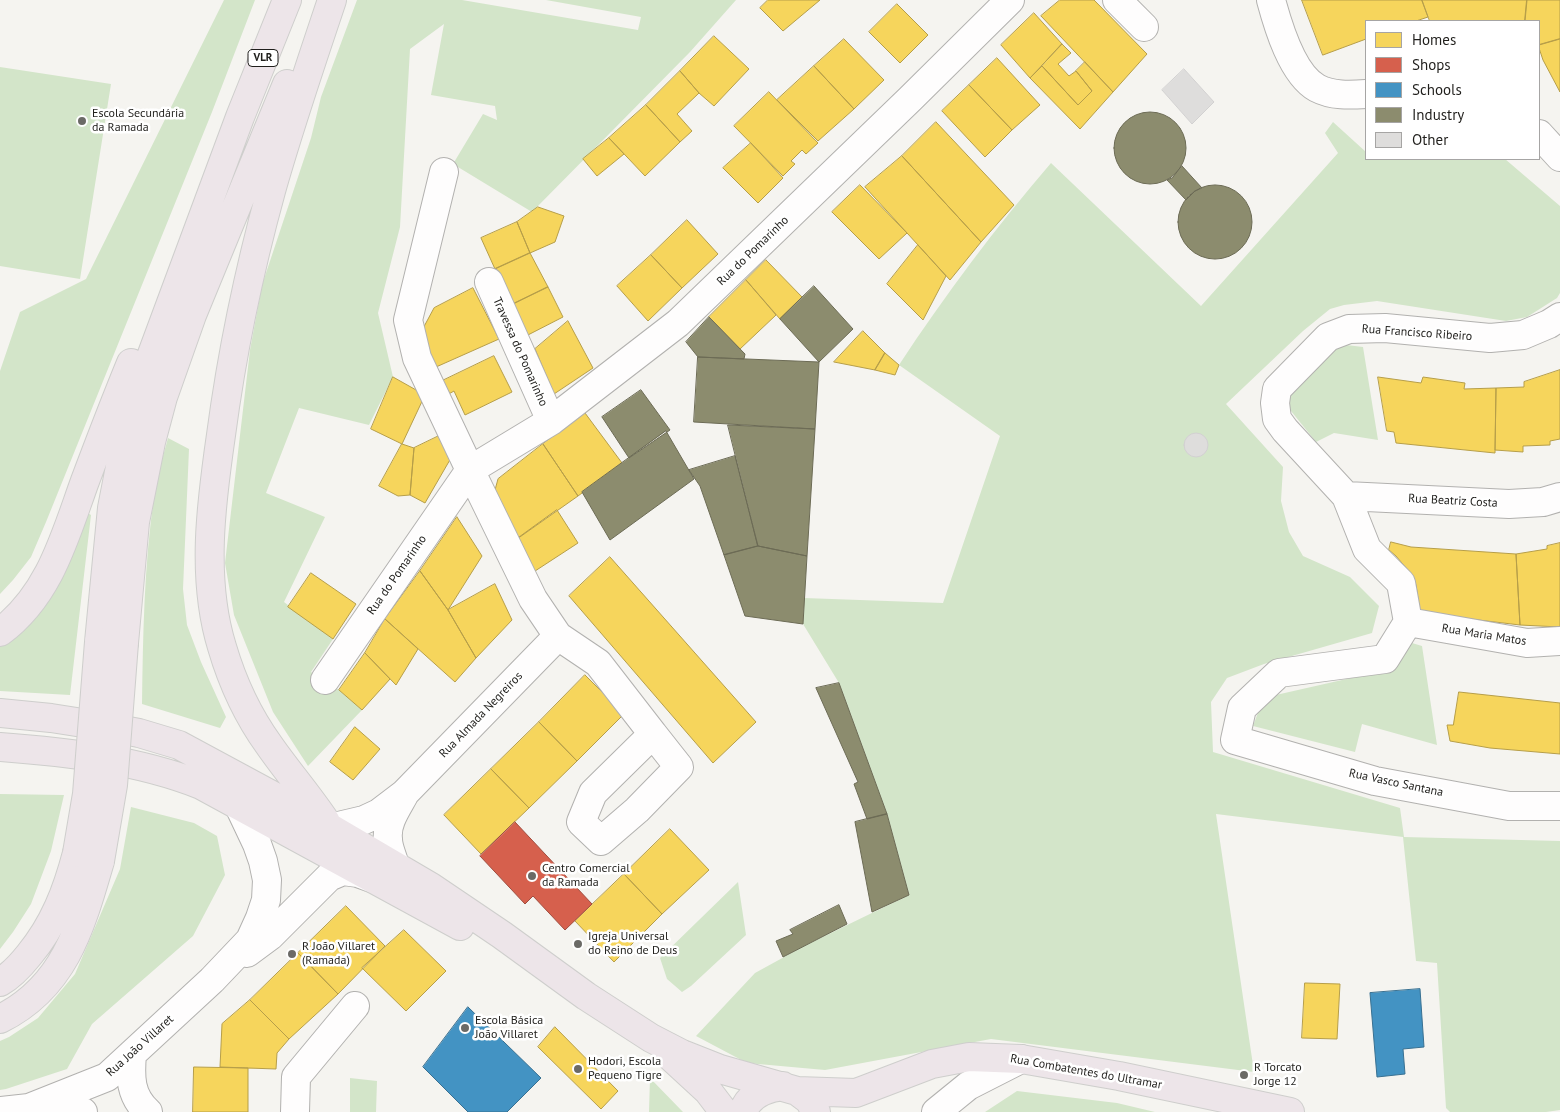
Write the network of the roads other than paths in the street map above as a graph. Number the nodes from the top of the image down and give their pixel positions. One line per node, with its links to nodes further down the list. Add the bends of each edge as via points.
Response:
1 (287, 0): 9 (main road, VLR)
2 (320, 0): 23 (main road, via 192,315 164,397 150,442)
3 (332, 0): 33 (main road, via 271,191 244,298 224,410 210,550 215,618 234,680 258,729)
4 (1010, 0): 15 (street, Rua do Pomarinho, via 678,323)
5 (1117, 0): 7 (street)
6 (1271, 0): 8 (street, via 1296,68 1317,88 1341,96)
7 (1144, 27)
8 (1365, 94)
9 (240, 117): 20 (main road, via 151,311 63,544 41,588); 23 (main road, via 139,389 126,436 112,508)
10 (1540, 135): 11 (street)
11 (1560, 157)
12 (444, 172): 16 (street, via 408,320 417,358)
13 (489, 282): 15 (street, Travessa do Pomarinho)
14 (1560, 317): 17 (street, Rua Francisco Ribeiro, via 1522,336 1490,338 1385,328 1349,329 1328,337 1277,389 1275,403 1277,419 1285,430)
15 (551, 421): 16 (street, Rua do Pomarinho)
16 (470, 470): 21 (street, via 532,599); 24 (street, Rua do Pomarinho)
17 (1346, 496): 18 (street, Rua Beatriz Costa, via 1509,504 1543,502); 19 (street, via 1367,549 1401,583)
18 (1560, 497)
19 (1408, 622): 22 (street, Rua Maria Matos, via 1528,643); 32 (street, Rua Vasco Santana, via 1386,659 1279,673 1242,708 1235,740 1375,781 1509,806)
20 (0, 632)
21 (558, 636): 26 (street, via 598,663); 30 (street, Rua Almada Negreiros)
22 (1560, 641)
23 (111, 642): 34 (main road, bridge, via 87,794)
24 (325, 680)
25 (0, 713): 33 (main road, via 102,726 171,742)
26 (653, 734)
27 (0, 747): 28 (main road)
28 (85, 756): 29 (main road); 31 (main road, via 182,778)
29 (0, 767)
30 (404, 794): 33 (street, Rua Almada Negreiros, via 364,820); 35 (street, Rua Almada Negreiros, via 389,828)
31 (239, 806): 35 (main road); 36 (street, Rua João Villaret, via 263,861 267,880 266,900 250,940)
32 (1560, 806)
33 (330, 828): 35 (main road)
34 (88, 857): 37 (main road, via 70,879 51,926 21,965); 39 (main road, via 84,916 64,958 54,976 28,1003)
35 (386, 872): 36 (street, Rua João Villaret, via 343,871 329,877 270,936); 40 (main road)
36 (212, 980): 41 (street, Rua João Villaret)
37 (0, 982)
38 (355, 1006): 49 (street, via 296,1078)
39 (0, 1020)
40 (651, 1038): 43 (main road, via 720,1069); 50 (main road, via 708,1091)
41 (132, 1054): 45 (street, Rua João Villaret, via 107,1077); 48 (street, via 132,1091)
42 (1021, 1059): 44 (main road, Rua Combatentes do Ultramar, via 968,1057 932,1064); 53 (street, via 968,1086); 54 (main road, Rua Combatentes do Ultramar)
43 (790, 1088): 44 (main road, Rua Combatentes do Ultramar); 51 (main road, via 768,1088 755,1095); 52 (main road, via 809,1100)
44 (848, 1103)
45 (29, 1108): 46 (street, Rua João Villaret); 47 (street)
46 (0, 1111)
47 (83, 1112)
48 (148, 1112)
49 (294, 1112)
50 (724, 1112)
51 (743, 1112)
52 (816, 1112)
53 (936, 1112)
54 (1290, 1112)

